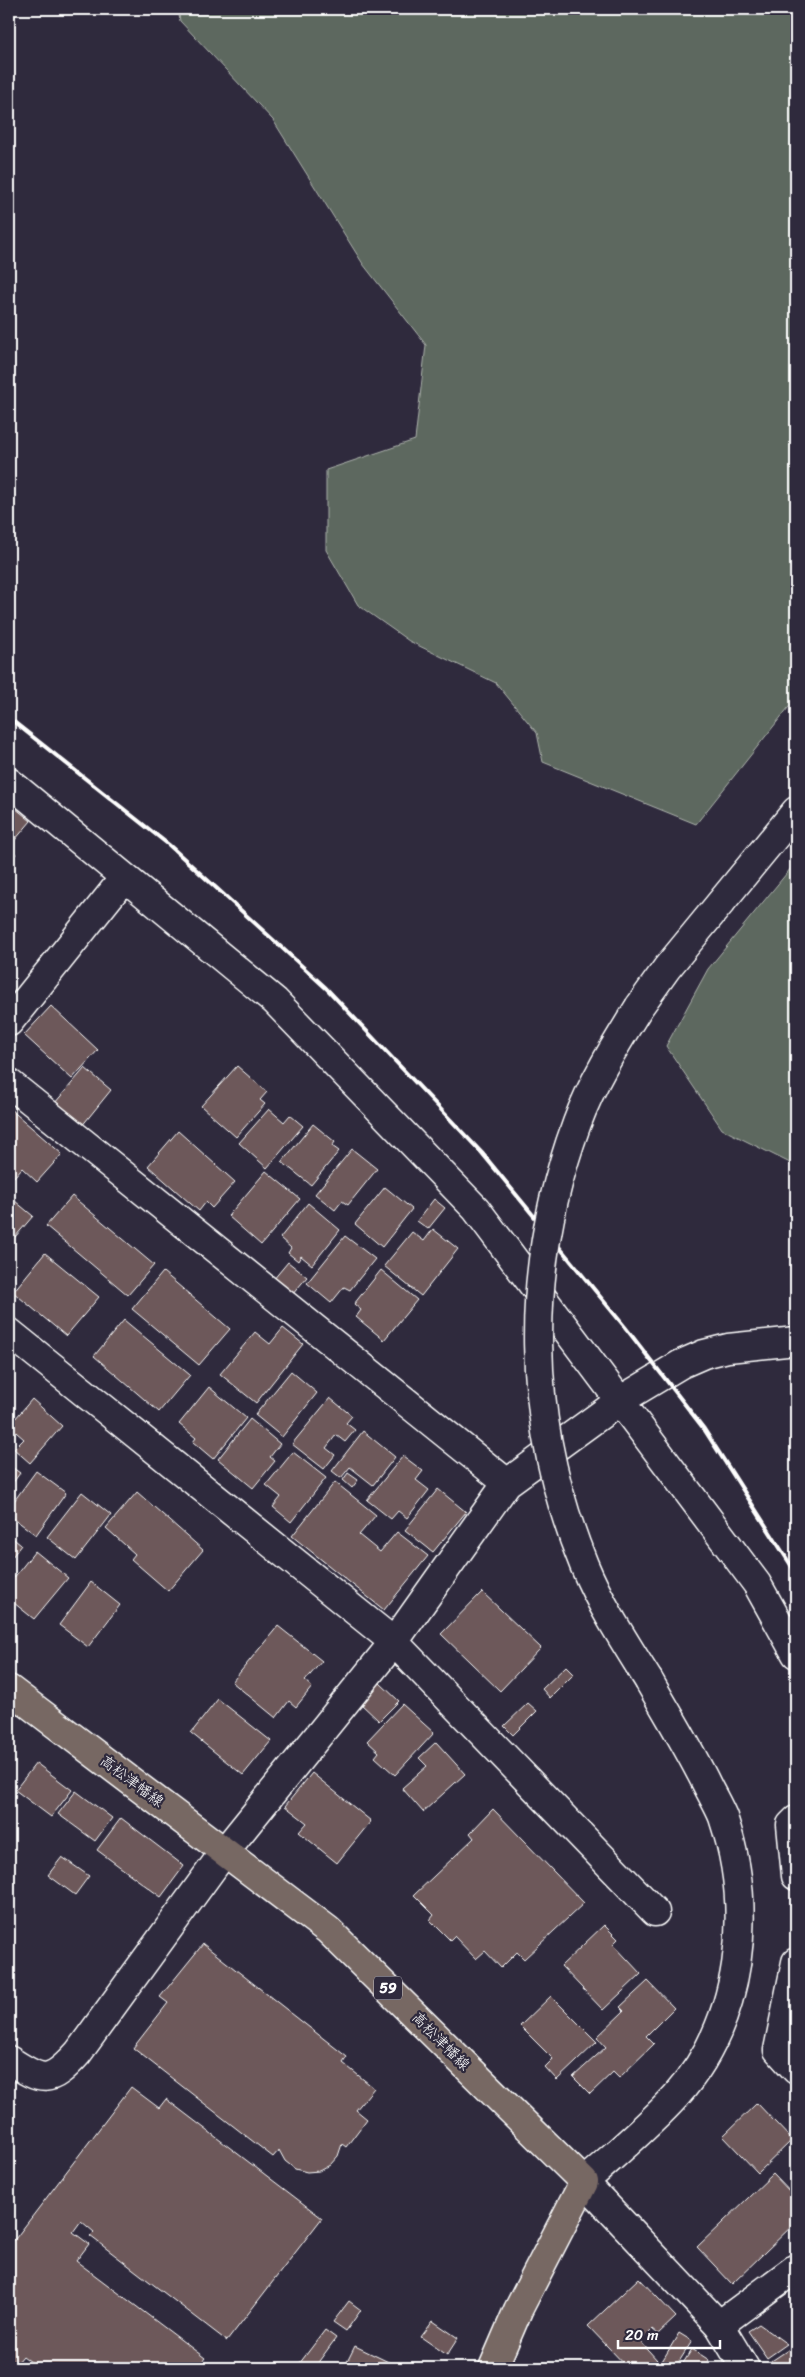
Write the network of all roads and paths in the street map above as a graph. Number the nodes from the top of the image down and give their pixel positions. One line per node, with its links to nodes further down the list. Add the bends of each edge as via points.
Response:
1 (9, 782): 3 (street)
2 (796, 811): 20 (street, bridge, via 667,968 639,1007 601,1071 578,1122 557,1184 544,1248 538,1322 539,1378 546,1443 562,1506 585,1567 616,1627 701,1772 722,1816 736,1864 740,1903 738,1962 725,2010 705,2055 676,2095)
3 (124, 878): 4 (street); 8 (street, via 275,1001 476,1209)
4 (9, 1022)
5 (9, 1083): 9 (street)
6 (9, 1332): 10 (street)
7 (796, 1341): 8 (street, via 728,1348 704,1354)
8 (621, 1400): 9 (street); 11 (street, via 758,1584)
9 (507, 1483): 10 (street)
10 (394, 1642): 14 (street); 16 (street)
11 (796, 1654)
12 (9, 1689): 14 (main road, 高松津幡線 / 59)
13 (796, 1820): 15 (street, via 791,1825)
14 (225, 1851): 18 (street, via 92,2036 62,2070 46,2078 31,2074); 20 (main road, 高松津幡線 / 59, via 328,1930)
15 (796, 1876)
16 (655, 1912)
17 (796, 1962): 19 (street, via 778,2050)
18 (9, 2060)
19 (796, 2070)
20 (584, 2182): 22 (street); 23 (main road, via 518,2310)
21 (796, 2268): 22 (street)
22 (719, 2325): 24 (street)
23 (493, 2368)
24 (745, 2368)

